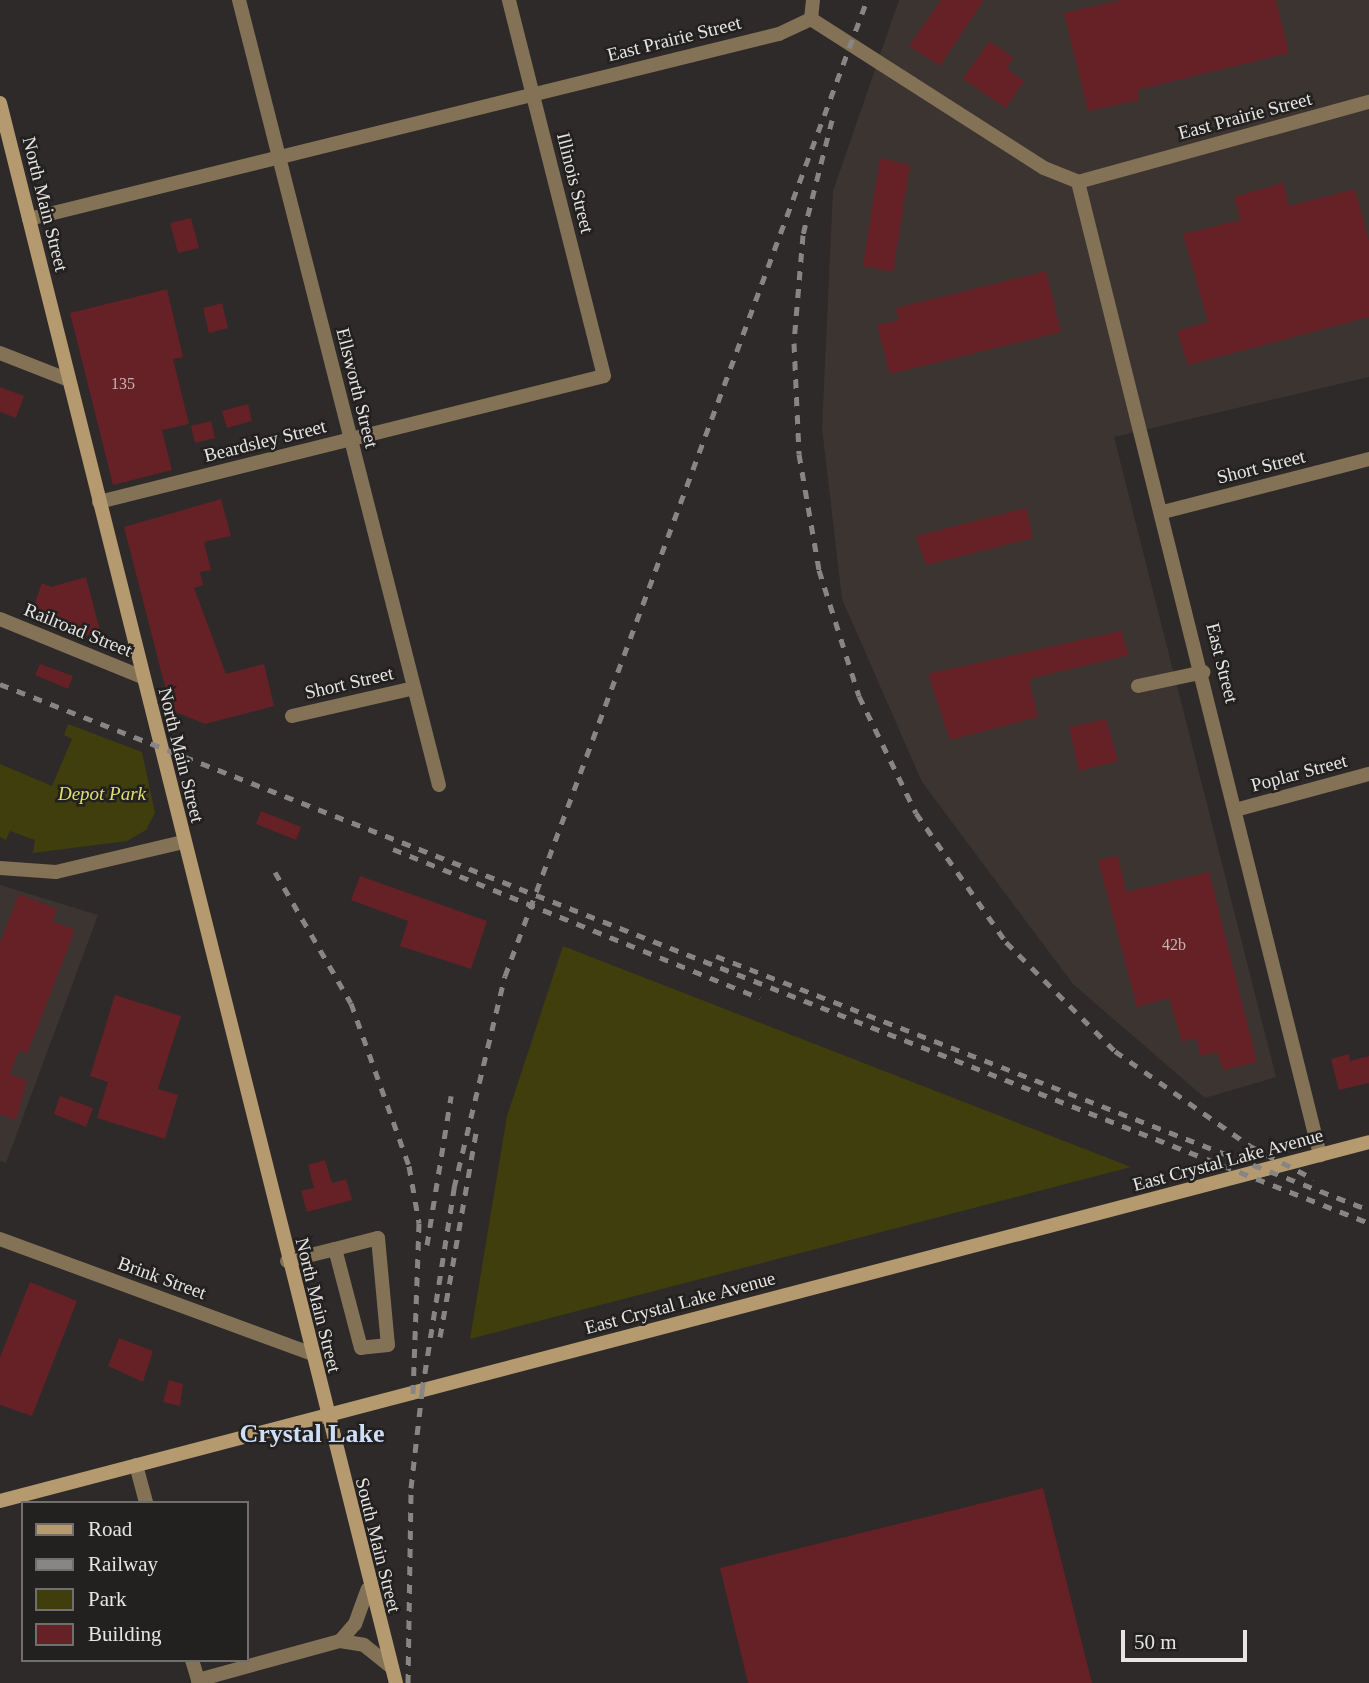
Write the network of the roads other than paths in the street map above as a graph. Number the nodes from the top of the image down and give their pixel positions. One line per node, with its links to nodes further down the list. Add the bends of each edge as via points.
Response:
1 (239, 0): 8 (street, Ellsworth Street)
2 (509, 0): 5 (street, Illinois Street)
3 (813, 0): 4 (street)
4 (811, 19): 5 (street, East Prairie Street, via 779,34); 9 (street, via 1044,168)
5 (532, 93): 8 (street, East Prairie Street); 12 (street, Illinois Street)
6 (1369, 102): 9 (street, East Prairie Street)
7 (0, 103): 10 (street, North Main Street)
8 (279, 158): 10 (street, East Prairie Street); 14 (street, Ellsworth Street)
9 (1078, 182): 17 (street, East Street)
10 (29, 219): 13 (street, North Main Street)
11 (0, 353): 13 (street)
12 (604, 376): 14 (street, Beardsley Street)
13 (69, 380): 16 (street, North Main Street)
14 (351, 440): 16 (street, Beardsley Street); 22 (street, Ellsworth Street)
15 (1369, 459): 17 (street, Short Street)
16 (99, 502): 20 (street, North Main Street)
17 (1163, 512): 19 (street, East Street)
18 (0, 619): 20 (street, Railroad Street)
19 (1204, 672): 21 (street); 26 (street, East Street)
20 (142, 677): 27 (street, North Main Street)
21 (1138, 686)
22 (414, 688): 23 (street, Short Street); 25 (street, Ellsworth Street)
23 (292, 716)
24 (1369, 774): 26 (street, Poplar Street)
25 (439, 785)
26 (1239, 810): 30 (street, East Street)
27 (183, 842): 28 (street, via 68,870); 33 (street, North Main Street)
28 (0, 869)
29 (1369, 1142): 30 (street, East Crystal Lake Avenue)
30 (1320, 1155): 35 (street, East Crystal Lake Avenue)
31 (0, 1239): 34 (street, Brink Street)
32 (335, 1249): 32 (street, via 378,1238 388,1345 360,1348); 33 (street)
33 (287, 1261): 34 (street, North Main Street)
34 (310, 1353): 35 (street, North Main Street)
35 (326, 1416): 36 (street, East Crystal Lake Avenue); 39 (street, South Main Street)
36 (136, 1465): 37 (street, East Crystal Lake Avenue); 38 (street)
37 (0, 1501)
38 (145, 1501)
39 (368, 1589): 40 (street, via 355,1624); 42 (street, South Main Street)
40 (340, 1641): 42 (street, via 364,1645); 43 (street)
41 (193, 1662): 43 (street)
42 (392, 1668): 44 (street, South Main Street)
43 (198, 1682)
44 (396, 1683)

